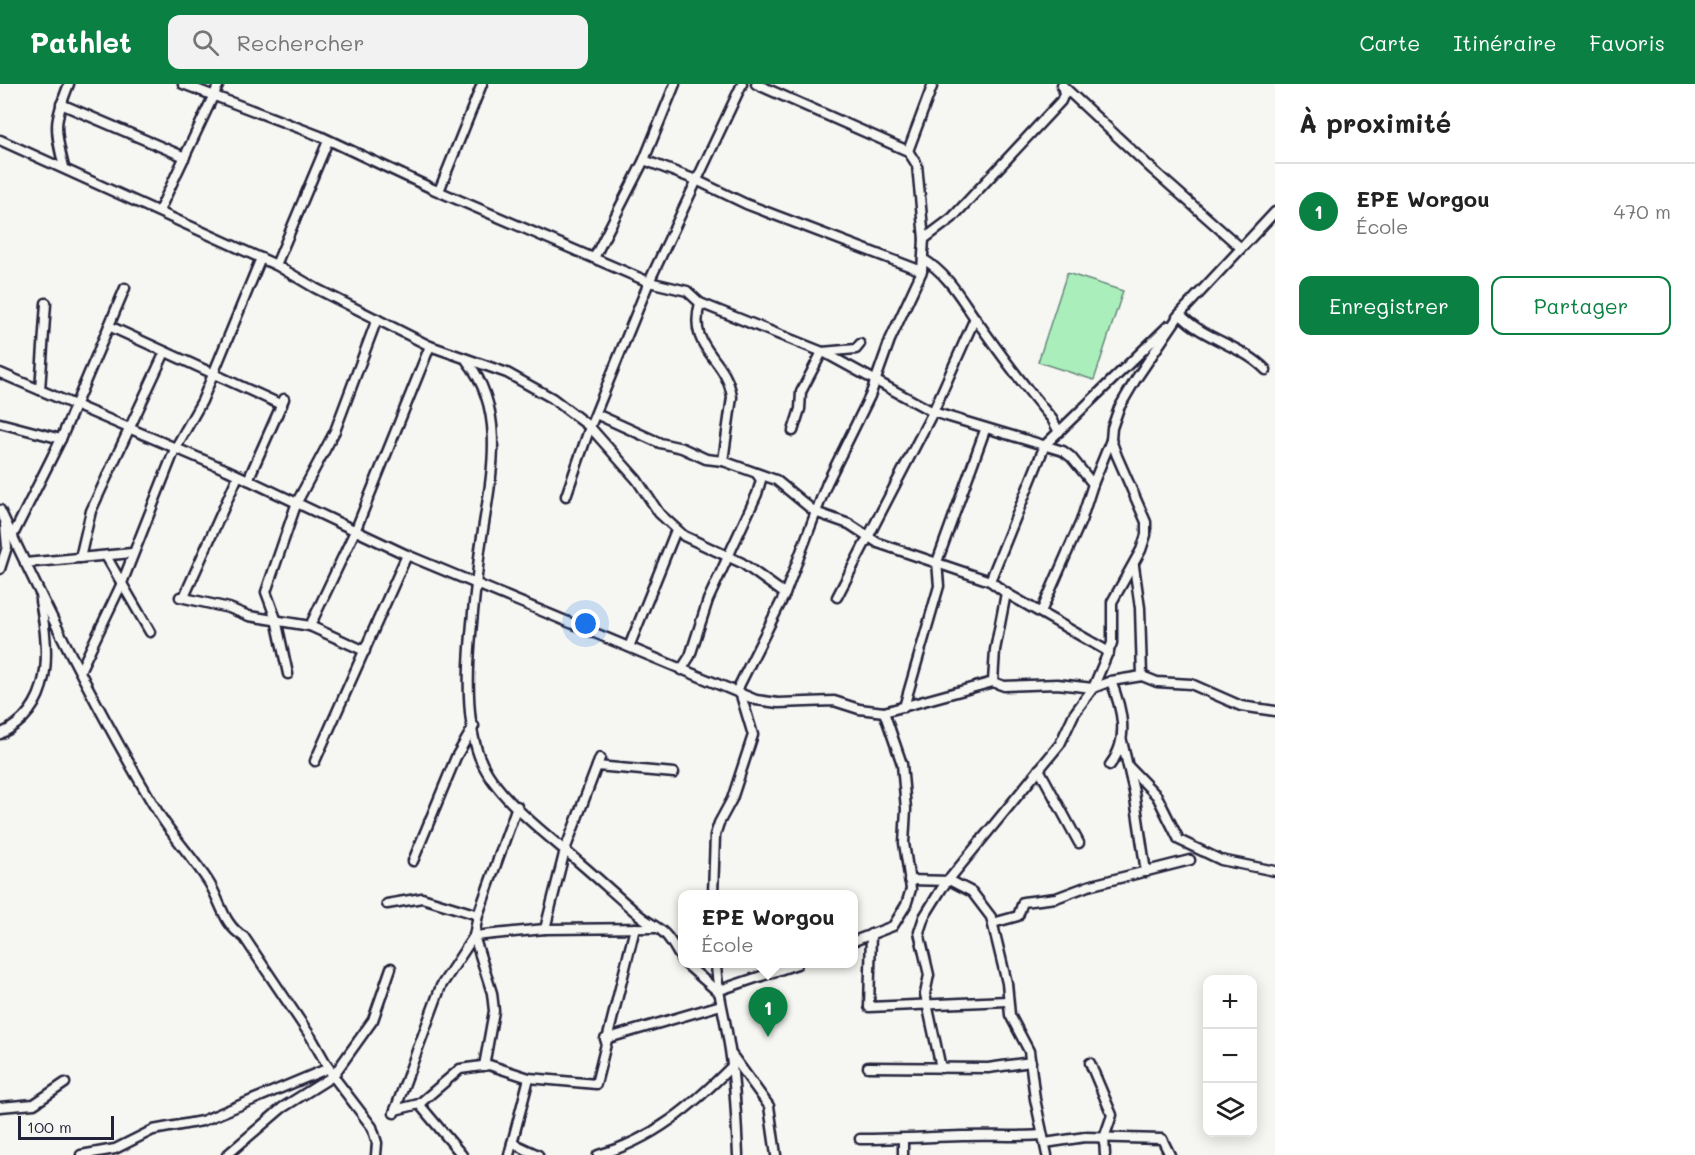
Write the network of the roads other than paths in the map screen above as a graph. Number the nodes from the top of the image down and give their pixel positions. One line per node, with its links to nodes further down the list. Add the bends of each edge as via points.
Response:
1 (69, 84): 11 (street)
2 (183, 84): 10 (street)
3 (219, 84): 10 (street)
4 (482, 84): 19 (street)
5 (675, 84): 16 (street)
6 (742, 84): 18 (street)
7 (756, 84): 14 (street)
8 (933, 84): 14 (street)
9 (1063, 85): 22 (street, via 1061,101 952,218); 23 (street)
10 (213, 96): 13 (street); 15 (street)
11 (61, 104): 15 (street); 17 (street, via 56,132)
12 (0, 140): 17 (street)
13 (328, 141): 19 (street); 27 (street)
14 (908, 151): 22 (street, via 917,165)
15 (185, 157): 20 (street)
16 (644, 160): 18 (street); 25 (street)
17 (64, 167): 20 (street)
18 (696, 180): 28 (street, via 746,204); 29 (street)
19 (439, 191): 25 (street)
20 (159, 212): 24 (street)
21 (1275, 212): 23 (street)
22 (924, 239): 26 (street)
23 (1242, 248): 33 (street)
24 (261, 258): 27 (street); 44 (street)
25 (594, 258): 29 (street)
26 (923, 259): 28 (street); 34 (street, via 938,268)
27 (276, 265): 35 (street)
28 (922, 271): 45 (street)
29 (649, 282): 32 (street, via 687,291); 49 (street)
30 (125, 288): 36 (street)
31 (46, 303): 46 (street)
32 (700, 303): 40 (street); 60 (street, via 697,331 723,371 732,398)
33 (1180, 314): 42 (street, via 1197,328 1254,358); 55 (street); 57 (street, via 1119,408)
34 (975, 318): 48 (street); 55 (street)
35 (377, 319): 38 (street); 66 (street, via 335,431)
36 (109, 326): 39 (street); 47 (street)
37 (860, 344): 40 (street, via 856,349)
38 (430, 346): 41 (street); 70 (street)
39 (165, 352): 44 (street); 52 (street)
40 (822, 352): 45 (street); 53 (street, via 801,392)
41 (466, 360): 51 (street, via 528,385); 87 (street, via 478,375 493,440)
42 (1266, 370)
43 (0, 373): 46 (street)
44 (213, 375): 59 (street); 63 (street, via 283,402)
45 (875, 382): 48 (street); 68 (street)
46 (40, 390): 47 (street)
47 (75, 406): 52 (street); 56 (street)
48 (933, 412): 54 (street); 73 (street)
49 (596, 414): 51 (street); 60 (street, via 660,443)
50 (0, 423): 56 (street)
51 (590, 427): 65 (street); 71 (street)
52 (130, 430): 59 (street); 80 (street, via 92,511)
53 (793, 430)
54 (986, 430): 58 (street); 81 (street)
55 (1059, 432): 58 (street)
56 (61, 439): 72 (street)
57 (1111, 440): 64 (street); 83 (street, via 1146,522 1146,535)
58 (1045, 445): 64 (street, via 1071,457); 85 (street)
59 (175, 449): 62 (street); 74 (street)
60 (723, 461): 61 (street)
61 (757, 474): 68 (street, via 776,480); 79 (street, via 761,480 758,494)
62 (238, 476): 63 (street); 93 (street, via 182,597 249,616)
63 (248, 480): 66 (street)
64 (1092, 484): 92 (street, via 1081,521)
65 (566, 496)
66 (297, 502): 70 (street); 93 (street, via 266,592)
67 (0, 510): 69 (street)
68 (815, 512): 73 (street, via 849,524); 90 (street)
69 (5, 521): 72 (street); 75 (street, via 8,547)
70 (356, 529): 77 (street); 94 (street)
71 (676, 530): 79 (street, via 695,543); 96 (street)
72 (13, 535): 76 (street)
73 (869, 539): 81 (street); 91 (street)
74 (132, 553): 78 (street); 86 (street)
75 (2, 554): 76 (street); 84 (street)
76 (20, 554): 82 (street)
77 (407, 555): 87 (street); 97 (street)
78 (106, 556): 80 (street); 86 (street)
79 (729, 556): 90 (street); 99 (street)
80 (80, 558): 82 (street)
81 (936, 562): 85 (street); 107 (street, via 939,586)
82 (25, 563): 88 (street)
83 (1134, 565): 98 (street, via 1112,602); 102 (street)
84 (0, 569)
85 (990, 581): 89 (street)
86 (122, 583): 95 (street); 100 (street)
87 (477, 583): 96 (street); 110 (street, via 469,660)
88 (38, 592): 100 (street); 111 (street, via 43,618 43,687 22,721)
89 (1006, 593): 92 (street); 104 (street)
90 (785, 594): 106 (street)
91 (837, 597)
92 (1041, 612): 98 (street)
93 (276, 619): 94 (street); 101 (street)
94 (310, 626): 97 (street)
95 (150, 632)
96 (629, 647): 99 (street)
97 (365, 651): 113 (street)
98 (1109, 652): 105 (street)
99 (681, 670): 106 (street)
100 (80, 671): 154 (street, via 161,817 210,884 232,930 244,937)
101 (288, 674)
102 (1142, 676): 103 (street); 108 (street, via 1157,682 1191,684 1241,706)
103 (1111, 681): 105 (street); 112 (street, via 1121,713)
104 (993, 682): 105 (street, via 1004,686 1057,684); 107 (street)
105 (1094, 688): 116 (street, via 1070,721 1060,744)
106 (738, 691): 109 (street, via 767,702 834,701); 127 (street, via 753,735 732,799 718,823)
107 (904, 707): 109 (street)
108 (1275, 711)
109 (884, 712): 125 (street, via 902,764)
110 (474, 726): 118 (street, via 485,769); 122 (street, via 456,757)
111 (0, 734)
112 (1122, 741): 114 (street); 115 (street)
113 (315, 761)
114 (1110, 765)
115 (1130, 768): 123 (street); 124 (street, via 1156,796 1179,840 1221,860)
116 (1039, 769): 119 (street); 126 (street)
117 (674, 773): 120 (street, via 599,762)
118 (518, 806): 120 (street); 129 (street)
119 (1079, 843)
120 (565, 850): 132 (street); 133 (street)
121 (1190, 860): 123 (street)
122 (413, 861)
123 (1146, 872): 130 (street, via 1056,898 1023,903 1018,916)
124 (1275, 872)
125 (909, 880): 126 (street); 134 (street, via 911,889 906,904 893,926)
126 (951, 881): 130 (street, via 972,892); 144 (street, via 942,888 919,932 929,975)
127 (712, 890)
128 (387, 904): 129 (street, via 422,898)
129 (478, 915): 135 (street)
130 (993, 923): 143 (street, via 1007,983)
131 (635, 928): 132 (street); 133 (street); 146 (street)
132 (657, 928): 137 (street)
133 (545, 929): 135 (street)
134 (871, 934): 136 (street); 144 (street, via 869,1008)
135 (474, 936): 150 (street, via 494,1011); 157 (street, via 441,986 394,1112)
136 (858, 939)
137 (678, 954)
138 (391, 968): 154 (street, via 373,1020)
139 (692, 968): 142 (street)
140 (716, 968): 142 (street)
141 (783, 968): 142 (street)
142 (717, 991): 145 (street)
143 (1007, 1001): 144 (street); 148 (street)
144 (927, 1004): 153 (street)
145 (721, 1005): 146 (street); 147 (street)
146 (605, 1039): 155 (street, via 596,1084)
147 (731, 1054): 151 (street); 172 (street, via 769,1106)
148 (1031, 1062): 153 (street, via 988,1068); 161 (street)
149 (1090, 1063): 159 (street, via 1112,1115)
150 (484, 1066): 155 (street); 157 (street, via 459,1069)
151 (732, 1066): 170 (street, via 696,1102 645,1138); 171 (street)
152 (868, 1067): 153 (street)
153 (941, 1068)
154 (331, 1072): 165 (street, via 202,1121 153,1130 115,1149); 166 (street); 167 (street, via 372,1127)
155 (529, 1078): 163 (street)
156 (65, 1083): 158 (street, via 34,1104)
157 (419, 1104): 164 (street)
158 (0, 1107)
159 (1104, 1138): 161 (street); 175 (street); 176 (street, via 1162,1139)
160 (860, 1139): 162 (street)
161 (1043, 1139): 162 (street); 174 (street)
162 (903, 1140): 173 (street)
163 (512, 1143): 168 (street); 169 (street)
164 (464, 1154)
165 (81, 1155)
166 (227, 1155)
167 (376, 1155)
168 (508, 1155)
169 (538, 1155)
170 (598, 1155)
171 (738, 1155)
172 (776, 1155)
173 (903, 1155)
174 (1047, 1155)
175 (1105, 1155)
176 (1170, 1155)

